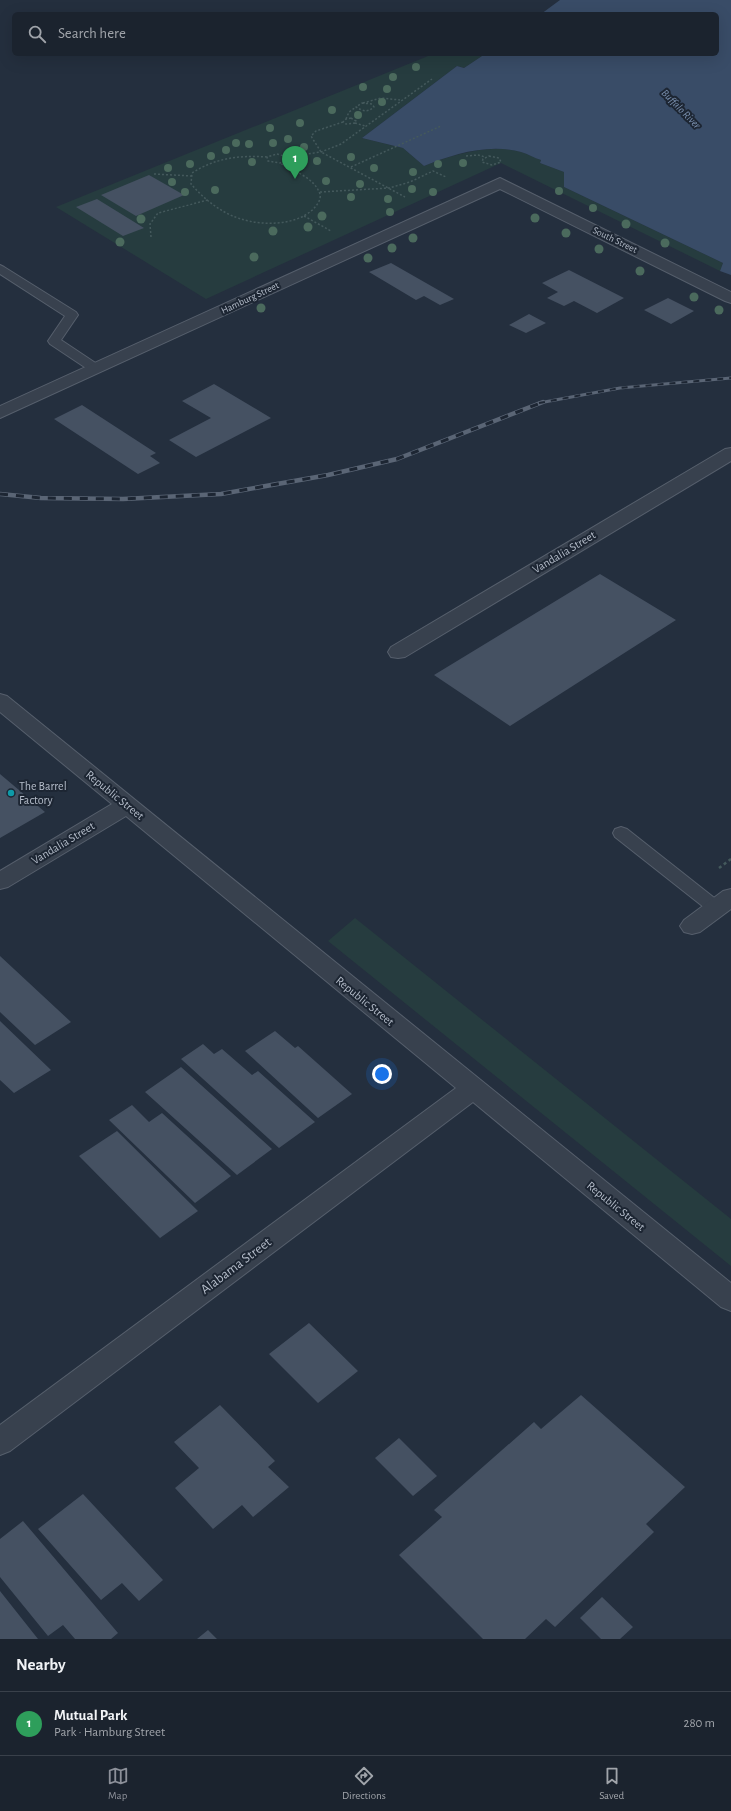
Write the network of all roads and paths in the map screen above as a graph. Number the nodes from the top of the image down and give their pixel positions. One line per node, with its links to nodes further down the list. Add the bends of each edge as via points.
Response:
1 (432, 79): 2 (path)
2 (401, 100): 3 (path, via 380,97); 8 (path)
3 (362, 103): 4 (path); 4 (path, via 372,104 374,107 363,111)
4 (356, 107): 5 (path, via 349,112)
5 (346, 119): 6 (path); 7 (path, via 354,119)
6 (343, 122): 7 (path); 10 (path, via 316,130 311,136)
7 (355, 123): 8 (path)
8 (365, 126): 10 (path, via 341,144)
9 (441, 126): 16 (path)
10 (321, 152): 13 (path); 16 (path)
11 (466, 156): 14 (path)
12 (267, 157): 13 (path, via 277,154); 15 (path, via 268,161); 18 (path, via 245,156 218,160 201,167)
13 (285, 157): 15 (path)
14 (485, 157)
15 (280, 163): 22 (path, via 316,186)
16 (351, 168): 21 (path)
17 (154, 174): 18 (path)
18 (192, 176): 24 (path, via 191,184)
19 (451, 179): 21 (path, via 433,171)
20 (500, 183): 29 (street, South Street); 30 (street, Hamburg Street)
21 (389, 188): 22 (path); 23 (path)
22 (320, 192): 25 (path, via 316,207)
23 (409, 199)
24 (208, 200): 25 (path, via 243,220 266,223); 27 (path, via 158,213 150,223)
25 (303, 216): 26 (path)
26 (334, 233)
27 (151, 237)
28 (0, 269): 30 (lane, via 72,315 54,341)
29 (731, 298)
30 (96, 370): 31 (street, Hamburg Street)
31 (0, 413)
32 (731, 453): 33 (street, Vandalia Street)
33 (398, 652)
34 (0, 701): 35 (street, Republic Street)
35 (127, 805): 37 (street, Vandalia Street); 40 (street, Republic Street)
36 (621, 833): 38 (lane)
37 (0, 881)
38 (724, 903): 39 (street)
39 (692, 926)
40 (472, 1089): 41 (street, Republic Street); 42 (street, Alabama Street)
41 (731, 1299)
42 (0, 1442)

